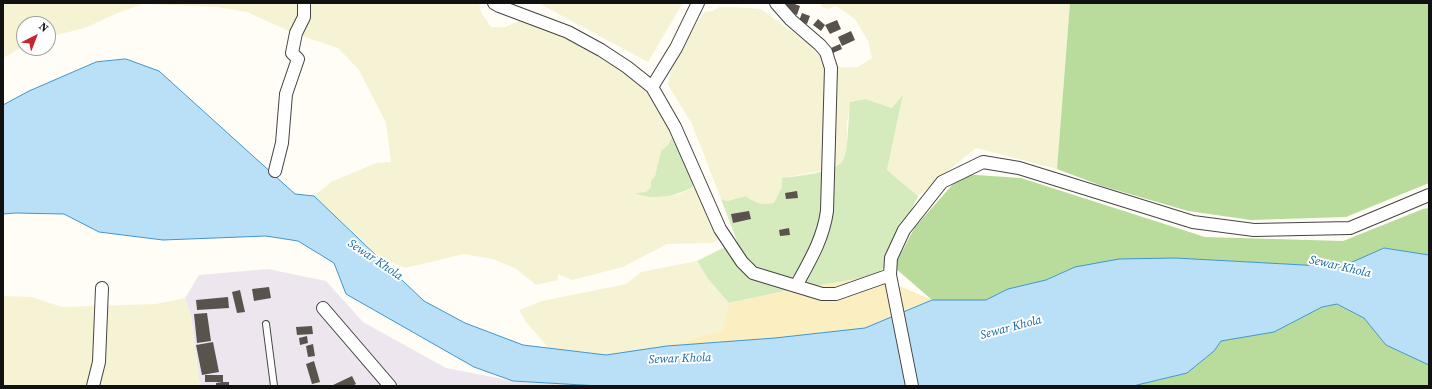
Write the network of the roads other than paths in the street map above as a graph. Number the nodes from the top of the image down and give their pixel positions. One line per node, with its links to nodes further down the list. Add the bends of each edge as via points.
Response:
1 (304, 3): 6 (street, via 304,17 296,33 292,53 298,59 286,94 282,143)
2 (494, 3): 5 (street, via 568,32 627,67)
3 (698, 3): 5 (street, via 676,48)
4 (776, 3): 9 (street, via 826,52 831,68 825,229)
5 (652, 87): 9 (street, via 675,127 720,229 742,262 753,274)
6 (274, 171)
7 (1429, 195): 8 (street, via 1350,228 1254,230 1193,222 1019,168 983,162 942,182 904,230 891,258)
8 (890, 275): 9 (street, via 836,294 822,294); 16 (street)
9 (796, 286)
10 (102, 288): 13 (street, via 98,362)
11 (323, 308): 15 (street)
12 (266, 324): 14 (lane)
13 (93, 386)
14 (274, 386)
15 (390, 386)
16 (912, 386)

